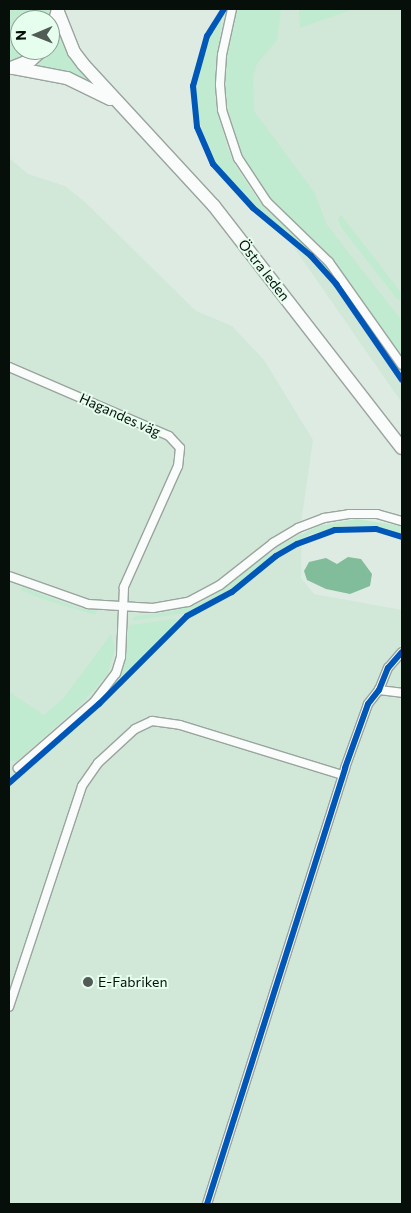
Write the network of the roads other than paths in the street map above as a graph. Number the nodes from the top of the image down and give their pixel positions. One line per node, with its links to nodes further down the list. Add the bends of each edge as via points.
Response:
1 (232, 9): 6 (street, via 222,55 220,85 222,110 238,158 267,202 329,262)
2 (60, 15): 5 (highway, Östra leden, via 74,52)
3 (25, 60): 4 (highway)
4 (11, 68): 5 (highway, Östra leden, via 68,78)
5 (114, 101): 8 (highway, Östra leden, via 170,155 214,206)
6 (402, 365)
7 (9, 367): 11 (street, Hagandes väg, via 169,436 180,448 178,466 124,587)
8 (402, 448)
9 (402, 521): 11 (street, via 377,514 324,518 298,528 220,585 188,602 153,608)
10 (9, 576): 11 (street, via 88,604)
11 (121, 608): 15 (street, Hagandes väg, via 121,657 110,685)
12 (402, 652): 13 (street, via 388,668)
13 (379, 690): 14 (street); 16 (street, via 368,704)
14 (402, 693)
15 (18, 768)
16 (342, 775): 17 (street, via 169,723 152,722 135,729 94,767 82,786); 18 (street)
17 (9, 1007)
18 (207, 1204)

